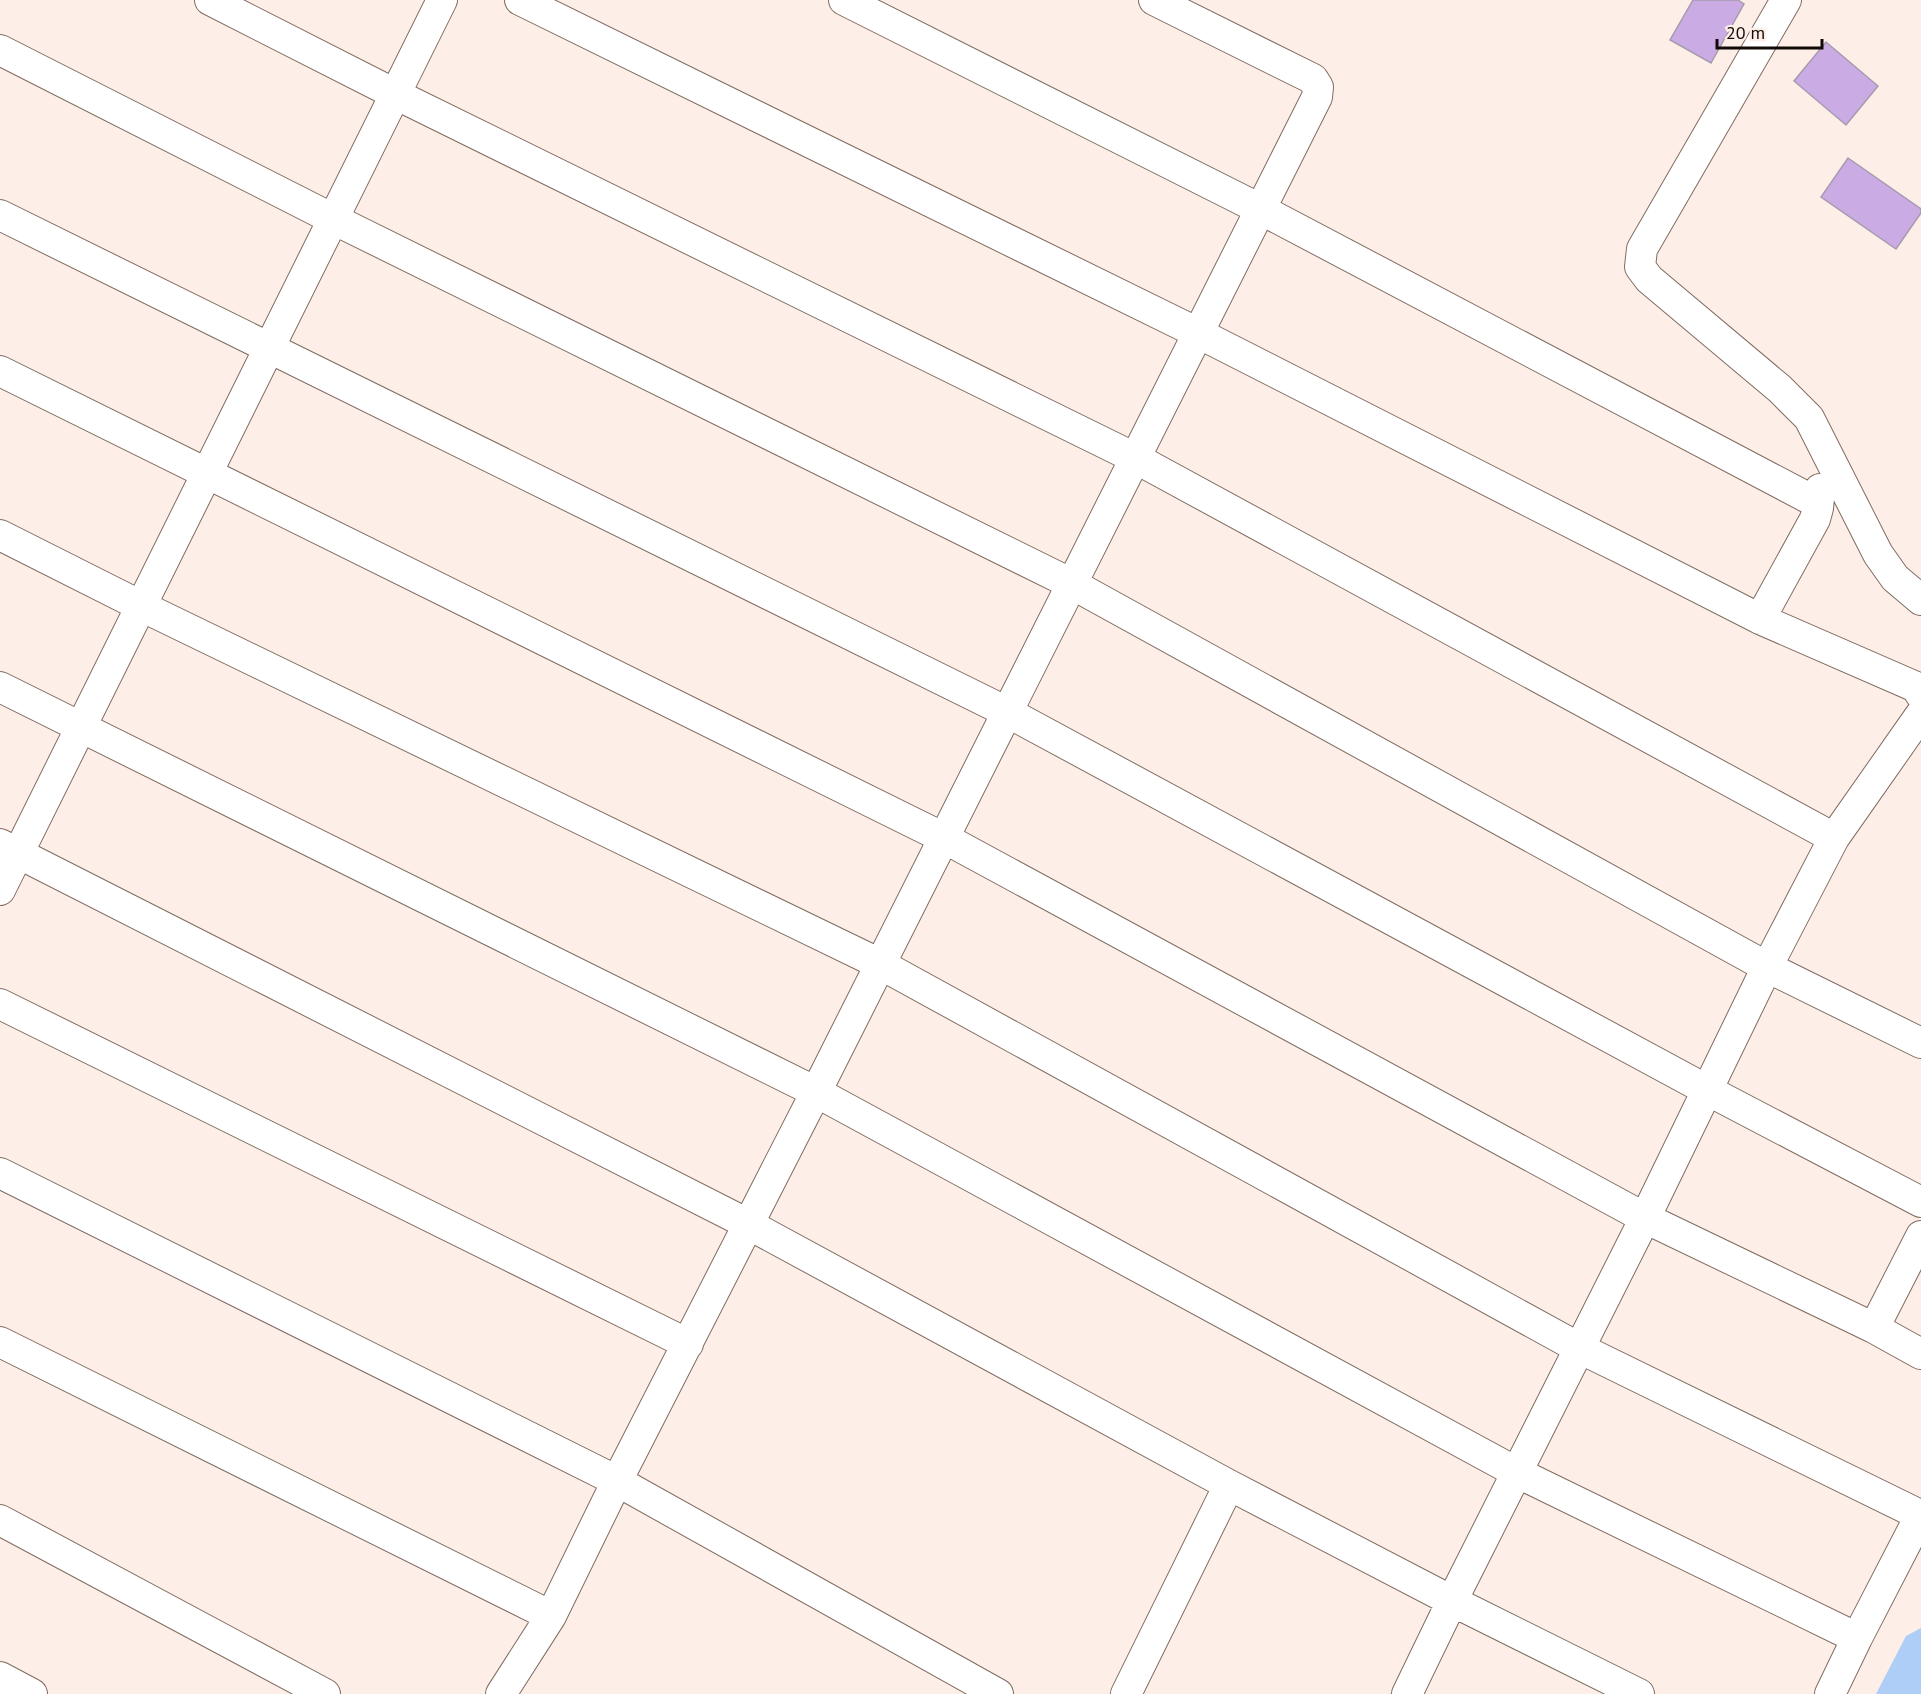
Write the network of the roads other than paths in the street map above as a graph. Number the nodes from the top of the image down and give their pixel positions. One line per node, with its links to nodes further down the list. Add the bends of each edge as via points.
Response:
1 (210, 0): 8 (street)
2 (442, 0): 8 (street)
3 (520, 0): 12 (street)
4 (844, 0): 9 (street)
5 (1154, 0): 9 (street, via 1313,79 1318,87 1317,97)
6 (1786, 0): 15 (street, via 1642,249 1640,267 1649,279 1780,389 1809,418)
7 (0, 50): 11 (street)
8 (395, 94): 11 (street); 16 (street)
9 (1260, 208): 12 (street); 18 (street, via 1812,500)
10 (0, 215): 13 (street)
11 (333, 219): 13 (street); 20 (street)
12 (1198, 333): 16 (street); 23 (street)
13 (269, 348): 17 (street); 26 (street)
14 (0, 371): 17 (street)
15 (1825, 450): 18 (street); 21 (street, via 1878,554 1895,578)
16 (1135, 458): 20 (street); 30 (street)
17 (206, 475): 22 (street); 29 (street)
18 (1818, 508): 23 (street)
19 (0, 535): 22 (street)
20 (1072, 584): 26 (street); 34 (street)
21 (1921, 600)
22 (141, 606): 28 (street); 33 (street)
23 (1760, 619): 25 (street, via 1916,687)
24 (0, 687): 28 (street)
25 (1921, 694)
26 (1007, 712): 29 (street); 37 (street)
27 (1921, 714): 30 (street)
28 (81, 727): 31 (street); 38 (street)
29 (944, 838): 33 (street); 41 (street)
30 (1834, 838): 34 (street)
31 (9, 848): 32 (street); 42 (street)
32 (0, 890)
33 (880, 964): 38 (street); 47 (street)
34 (1767, 967): 36 (street); 37 (street)
35 (0, 1004): 46 (street)
36 (1921, 1043)
37 (1707, 1090): 40 (street); 41 (street)
38 (816, 1092): 42 (street); 49 (street)
39 (0, 1173): 50 (street)
40 (1921, 1202)
41 (1645, 1218): 44 (street); 47 (street)
42 (748, 1224): 46 (street); 51 (street)
43 (1921, 1236): 44 (street)
44 (1874, 1328): 48 (street)
45 (0, 1342): 55 (street)
46 (687, 1344): 50 (street)
47 (1579, 1348): 49 (street); 52 (street)
48 (1921, 1354)
49 (1516, 1472): 54 (street); 56 (street)
50 (617, 1482): 55 (street); 61 (street)
51 (1229, 1485): 54 (street); 62 (street)
52 (1921, 1515): 56 (street)
53 (0, 1520): 59 (street)
54 (1452, 1600): 63 (street); 64 (street)
55 (551, 1616): 60 (street)
56 (1857, 1638): 65 (street)
57 (0, 1677): 58 (street)
58 (32, 1694)
59 (325, 1694)
60 (501, 1694)
61 (998, 1694)
62 (1126, 1694)
63 (1407, 1694)
64 (1639, 1694)
65 (1830, 1694)

